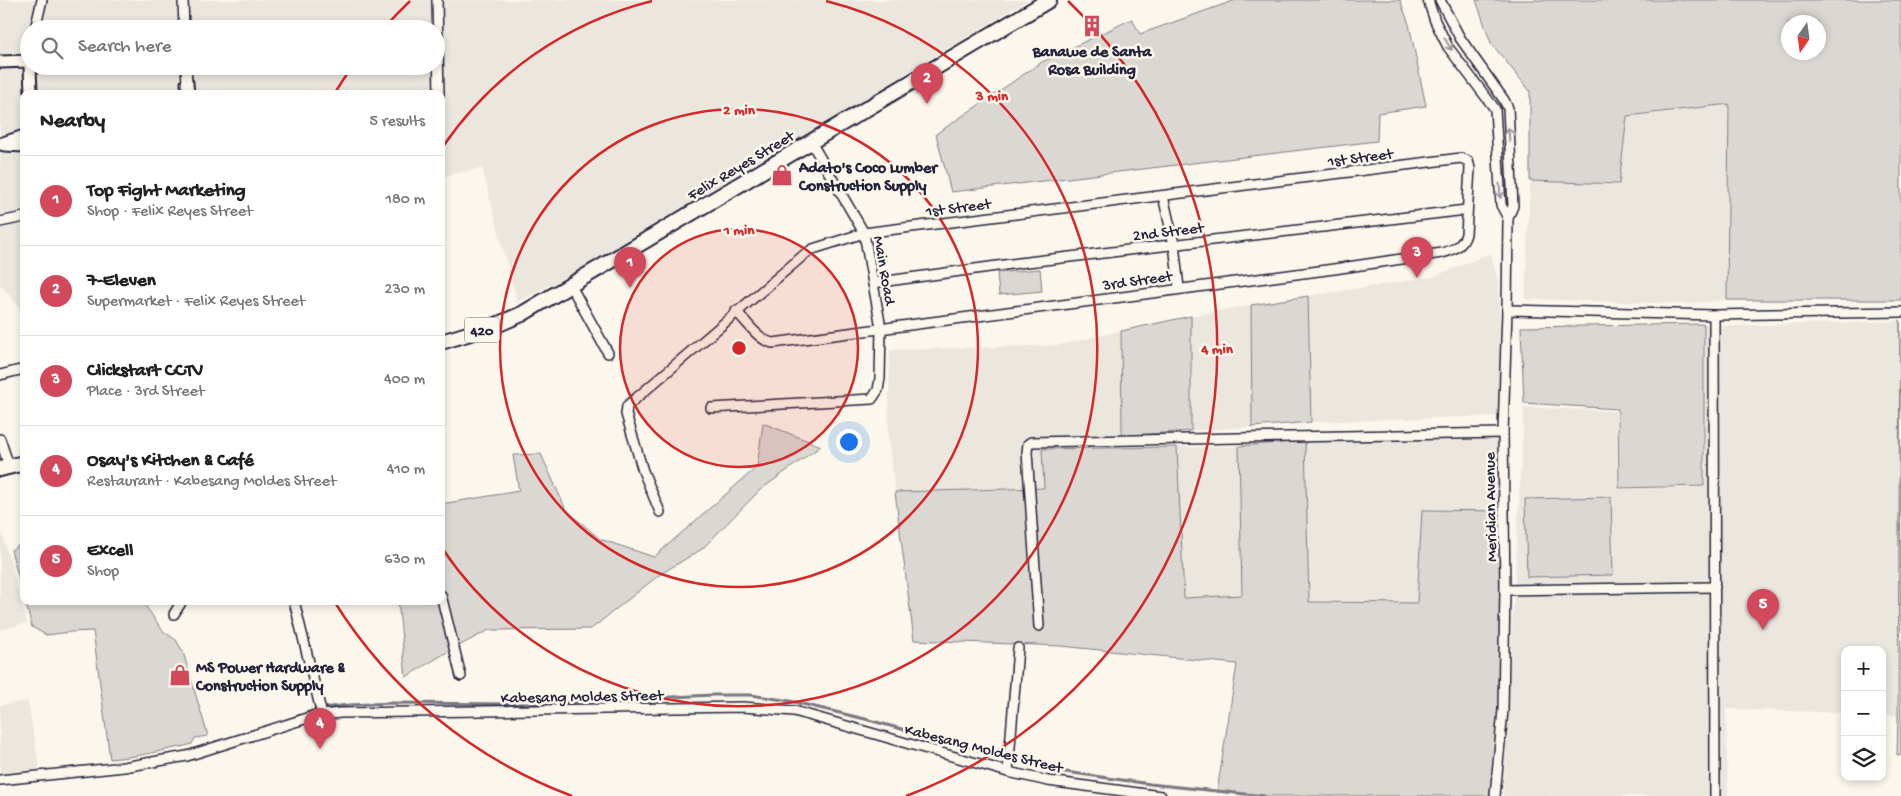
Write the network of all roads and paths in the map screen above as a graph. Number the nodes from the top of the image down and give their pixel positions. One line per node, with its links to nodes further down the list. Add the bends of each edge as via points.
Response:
1 (42, 0): 7 (street)
2 (183, 0): 8 (street)
3 (437, 0): 9 (street)
4 (1049, 0): 19 (main road, Felix Reyes Street / 420)
5 (1428, 0): 26 (street, Meridian Avenue, one-way to 26, via 1434,21 1448,47 1495,109 1501,205)
6 (1440, 0): 26 (street, Meridian Avenue, one-way to 6, via 1513,206 1508,108 1460,38)
7 (37, 20)
8 (184, 20)
9 (437, 20)
10 (20, 61): 11 (street)
11 (0, 62)
12 (30, 75): 15 (street)
13 (186, 75): 16 (street)
14 (438, 75): 17 (street)
15 (31, 90)
16 (187, 90)
17 (438, 90)
18 (20, 138): 20 (street)
19 (811, 142): 28 (street, Main Road); 31 (main road, Felix Reyes Street / 420)
20 (0, 145): 21 (street)
21 (20, 146)
22 (1461, 158): 23 (street, 1st Street); 24 (street, 3rd Street, via 1468,161 1470,168)
23 (1164, 196): 28 (street, 1st Street); 29 (street)
24 (1466, 210): 29 (street, 2nd Street); 32 (street, 3rd Street, via 1464,242 1451,251)
25 (20, 218): 27 (street)
26 (1508, 218): 33 (street, Meridian Avenue)
27 (0, 222)
28 (864, 233): 30 (street, Main Road); 34 (street, 1st Street, via 813,249)
29 (1174, 244): 30 (street, 2nd Street); 32 (street)
30 (873, 284): 37 (street, Main Road)
31 (571, 286): 38 (main road, Felix Reyes Street / 420, via 522,314); 39 (street)
32 (1179, 288): 37 (street, 3rd Street)
33 (1507, 310): 36 (street); 43 (street, Meridian Avenue)
34 (736, 311): 37 (street, 3rd Street, via 768,342); 47 (street, 1st Street, via 626,410 643,471)
35 (1901, 312): 36 (street)
36 (1714, 315): 48 (street)
37 (881, 328): 42 (street, Main Road, via 880,378 872,399)
38 (445, 341)
39 (608, 353)
40 (20, 370): 41 (street)
41 (0, 375)
42 (711, 408)
43 (1503, 433): 49 (street, Meridian Avenue); 54 (street, via 1032,442 1028,444 1027,452)
44 (0, 439): 46 (street)
45 (20, 464): 46 (main road)
46 (5, 468)
47 (660, 512)
48 (1715, 586): 49 (street); 62 (street)
49 (1505, 590): 61 (street, Meridian Avenue, via 1503,710)
50 (180, 605): 53 (street)
51 (295, 605): 57 (street)
52 (443, 605): 56 (street)
53 (174, 614)
54 (1039, 626)
55 (1018, 648): 58 (street)
56 (461, 676)
57 (321, 711): 58 (street, Kabesang Moldes Street, via 743,707 794,711); 59 (street, Kabesang Moldes Street, via 314,716 187,756 124,767)
58 (1009, 764): 60 (street, Kabesang Moldes Street, via 1048,780)
59 (0, 780)
60 (1161, 796)
61 (1495, 796)
62 (1715, 796)

